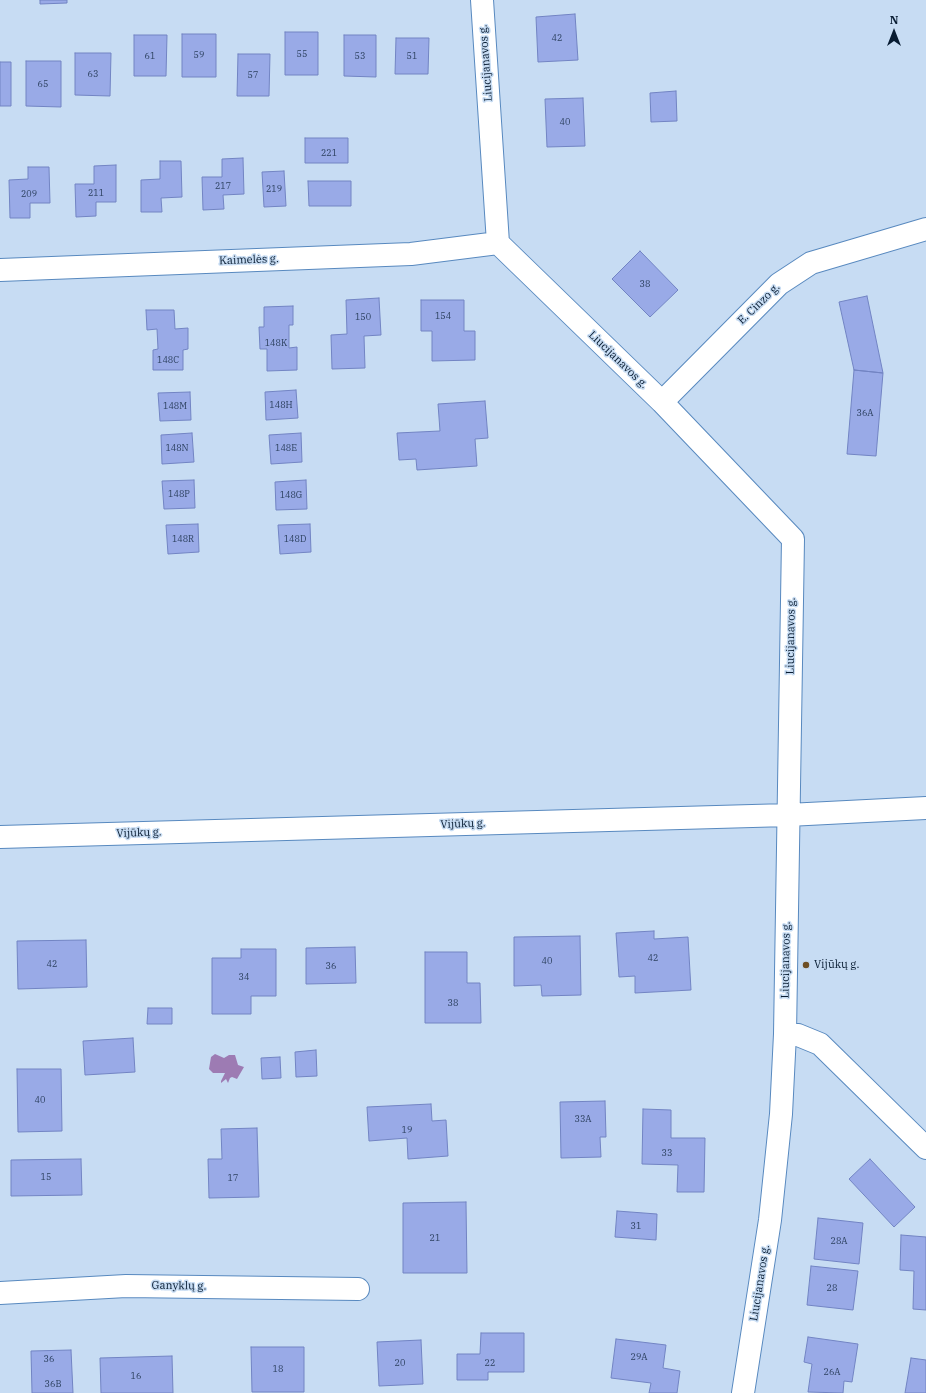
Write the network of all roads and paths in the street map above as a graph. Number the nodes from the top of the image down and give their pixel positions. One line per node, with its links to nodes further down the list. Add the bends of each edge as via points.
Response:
1 (482, 0): 3 (street, Liucijanavos g.)
2 (926, 229): 5 (street, E. Cinzo g., via 812,263 779,284)
3 (498, 243): 4 (street, Kaimelės g., via 411,254); 5 (street, Liucijanavos g.)
4 (0, 270)
5 (662, 402): 7 (street, Liucijanavos g., via 793,539)
6 (926, 808): 7 (street, Vijūkų g.)
7 (788, 816): 8 (street, Vijūkų g.); 9 (street, Liucijanavos g.)
8 (0, 837)
9 (785, 1034): 10 (street, via 798,1035 820,1044); 13 (street, Liucijanavos g., via 770,1220)
10 (926, 1148)
11 (358, 1289): 12 (street, Ganyklų g., via 126,1286)
12 (0, 1293)
13 (743, 1393)

